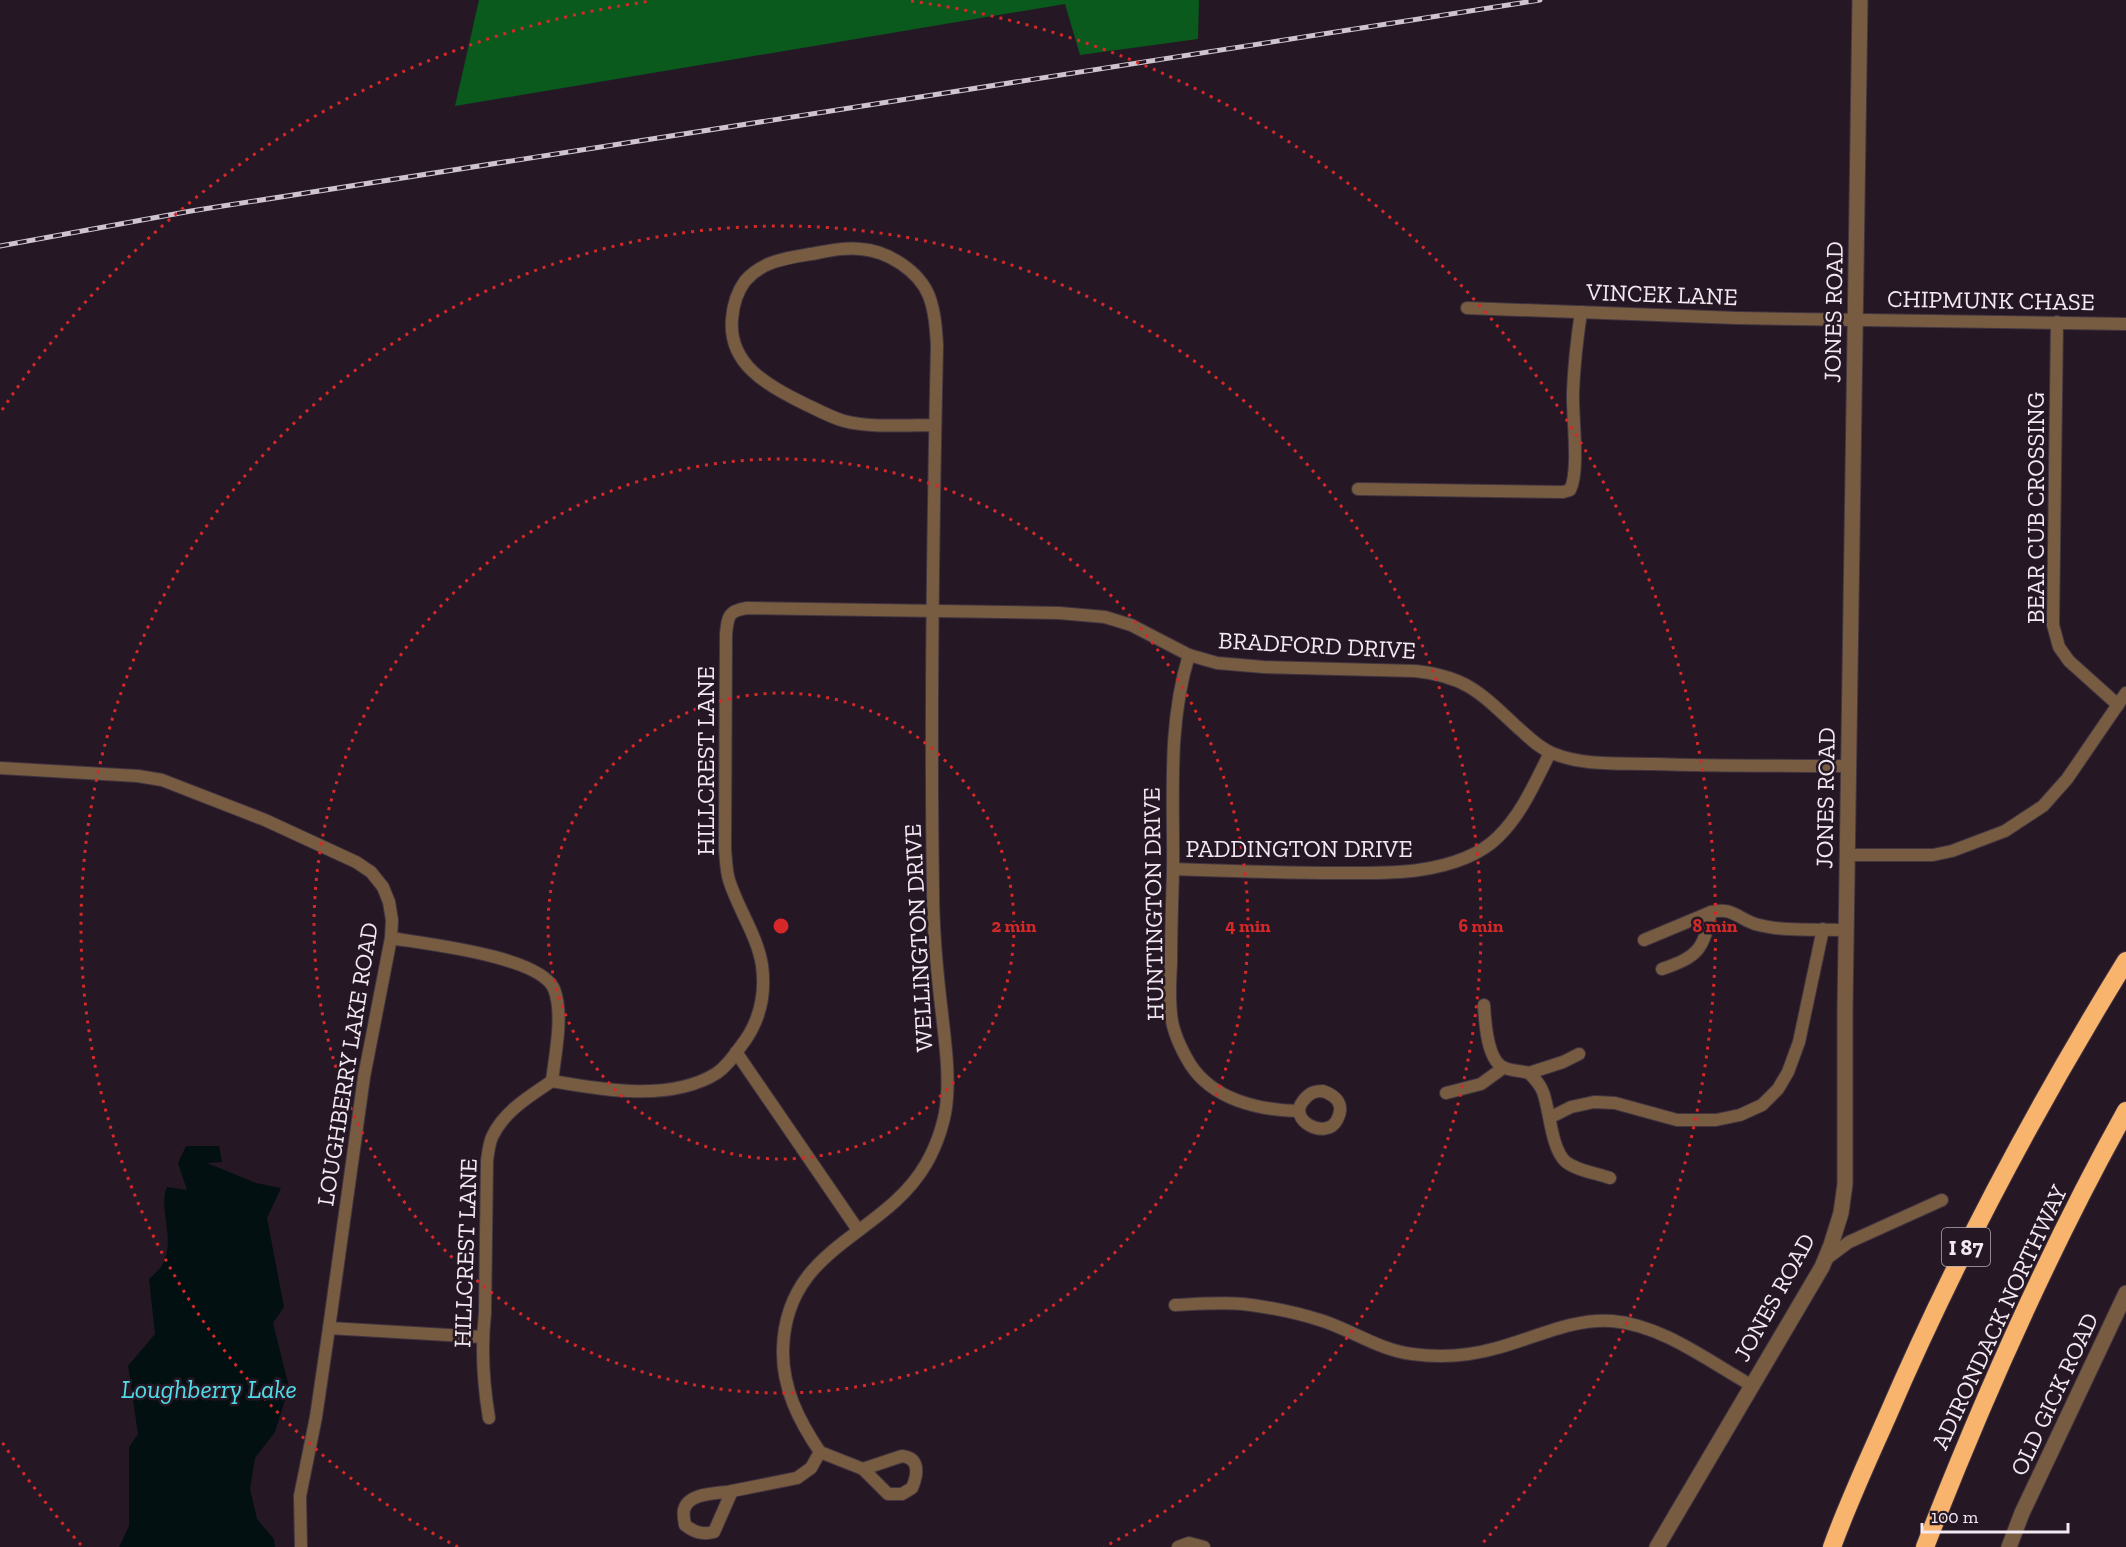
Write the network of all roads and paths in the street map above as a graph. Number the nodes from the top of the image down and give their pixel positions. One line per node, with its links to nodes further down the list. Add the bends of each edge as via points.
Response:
1 (1860, 0): 4 (street, JONES ROAD)
2 (1467, 308): 3 (street, VINCEK LANE)
3 (1581, 312): 4 (street, VINCEK LANE); 8 (street, via 1570,490)
4 (1856, 318): 5 (street, CHIPMUNK CHASE); 15 (street, JONES ROAD)
5 (2057, 322): 6 (street, CHIPMUNK CHASE); 13 (street, BEAR CUB CROSSING, via 2053,625 2059,647 2069,661)
6 (2126, 324)
7 (936, 425): 7 (street, via 937,345 933,311 929,294 910,270 878,252 845,248 770,262 746,280 738,292 731,324 736,351 752,373 846,422); 9 (street, WELLINGTON DRIVE)
8 (1358, 489)
9 (933, 611): 10 (street, BRADFORD DRIVE, via 747,608 734,610); 11 (street, BRADFORD DRIVE, via 1105,617 1131,625); 38 (street, WELLINGTON DRIVE, via 933,891 948,1094 940,1131 927,1163 911,1186)
10 (730, 615): 27 (street, HILLCREST LANE, via 726,634 725,849 730,882 758,950 764,984 759,1013 749,1037)
11 (1189, 655): 14 (street, BRADFORD DRIVE, via 1217,663 1264,667 1437,673 1473,687); 18 (street, HUNTINGTON DRIVE, via 1174,722)
12 (2126, 693): 13 (street)
13 (2118, 705): 17 (street, via 2067,779 2043,806 2005,831 1933,855)
14 (1550, 753): 15 (street, BRADFORD DRIVE, via 1608,762); 18 (street, PADDINGTON DRIVE, via 1513,821 1486,847 1451,863 1377,873)
15 (1848, 766): 17 (street, JONES ROAD)
16 (0, 768): 22 (street, LOUGHBERRY LAKE ROAD, via 162,780 265,820 371,872 389,902)
17 (1847, 855): 21 (street, JONES ROAD)
18 (1173, 869): 33 (street, HUNTINGTON DRIVE, via 1171,1015 1183,1052 1202,1078 1236,1101)
19 (1711, 912): 20 (street, via 1728,910 1764,926); 23 (street); 25 (street, via 1703,943 1695,953)
20 (1823, 929): 21 (street); 35 (street, via 1799,1042 1788,1072 1762,1105 1716,1120 1677,1120 1615,1103 1594,1102)
21 (1846, 930): 39 (street, JONES ROAD, via 1845,1184 1841,1213)
22 (391, 938): 31 (street, via 506,959 533,969 549,981 558,1003); 42 (street, LOUGHBERRY LAKE ROAD, via 364,1077)
23 (1644, 940)
24 (2126, 961): 53 (highway, I 87, via 2077,1041 1944,1289)
25 (1662, 969)
26 (1484, 1005): 29 (street, via 1495,1060)
27 (736, 1052): 31 (street, HILLCREST LANE, via 715,1073 672,1088 604,1090); 38 (street)
28 (1579, 1054): 30 (street)
29 (1503, 1068): 30 (street); 32 (street, via 1481,1084)
30 (1529, 1073): 35 (street, via 1540,1085)
31 (552, 1081): 43 (street, HILLCREST LANE, via 504,1118 492,1137 487,1161)
32 (1446, 1093)
33 (1299, 1111)
34 (2126, 1111): 54 (highway, ADIRONDACK NORTHWAY, via 2010,1344)
35 (1551, 1118): 36 (street, via 1556,1147 1567,1162)
36 (1610, 1178)
37 (1942, 1200): 39 (street, via 1849,1242)
38 (858, 1230): 46 (street, WELLINGTON DRIVE, via 804,1278 788,1311 783,1335 788,1390 804,1429)
39 (1825, 1260): 44 (street, JONES ROAD)
40 (2126, 1293): 55 (street, OLD GICK ROAD)
41 (1175, 1305): 44 (street, via 1242,1304 1280,1310 1323,1321 1411,1354 1453,1356 1499,1348 1587,1322 1612,1321 1671,1339)
42 (329, 1328): 43 (street); 49 (street, LOUGHBERRY LAKE ROAD, via 300,1496)
43 (482, 1337): 45 (street, HILLCREST LANE, via 483,1385)
44 (1751, 1386): 52 (street, JONES ROAD)
45 (489, 1418)
46 (820, 1452): 47 (street); 48 (street, via 811,1467 796,1478)
47 (863, 1468)
48 (732, 1491)
49 (301, 1547)
50 (1178, 1547): 51 (street, via 1196,1543)
51 (1204, 1547)
52 (1656, 1547)
53 (1832, 1547)
54 (1925, 1547)
55 (2009, 1547)

